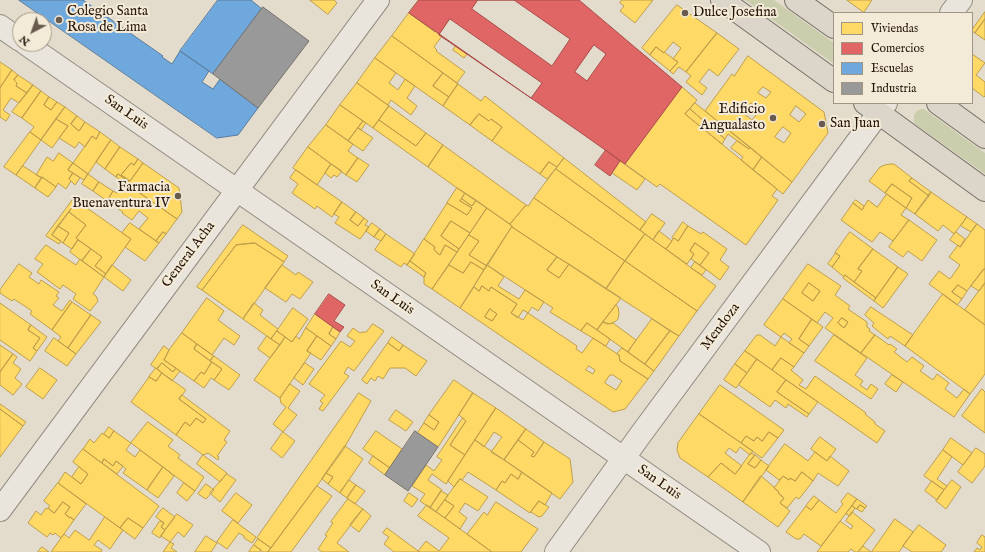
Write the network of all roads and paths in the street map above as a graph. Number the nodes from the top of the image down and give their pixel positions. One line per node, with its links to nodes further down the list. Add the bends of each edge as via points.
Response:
1 (378, 0): 14 (street, General Acha)
2 (722, 0): 10 (main road)
3 (796, 0): 7 (main road)
4 (961, 0): 5 (street)
5 (953, 12)
6 (0, 26): 8 (street)
7 (833, 26)
8 (12, 34)
9 (38, 52): 14 (street, San Luis)
10 (833, 80)
11 (939, 104): 13 (main road)
12 (877, 106): 15 (main road); 16 (street, Mendoza)
13 (985, 137)
14 (237, 190): 16 (street, San Luis); 17 (street, General Acha)
15 (985, 190)
16 (624, 458): 18 (street, Mendoza); 19 (street, San Luis)
17 (0, 510)
18 (556, 552)
19 (759, 552)

